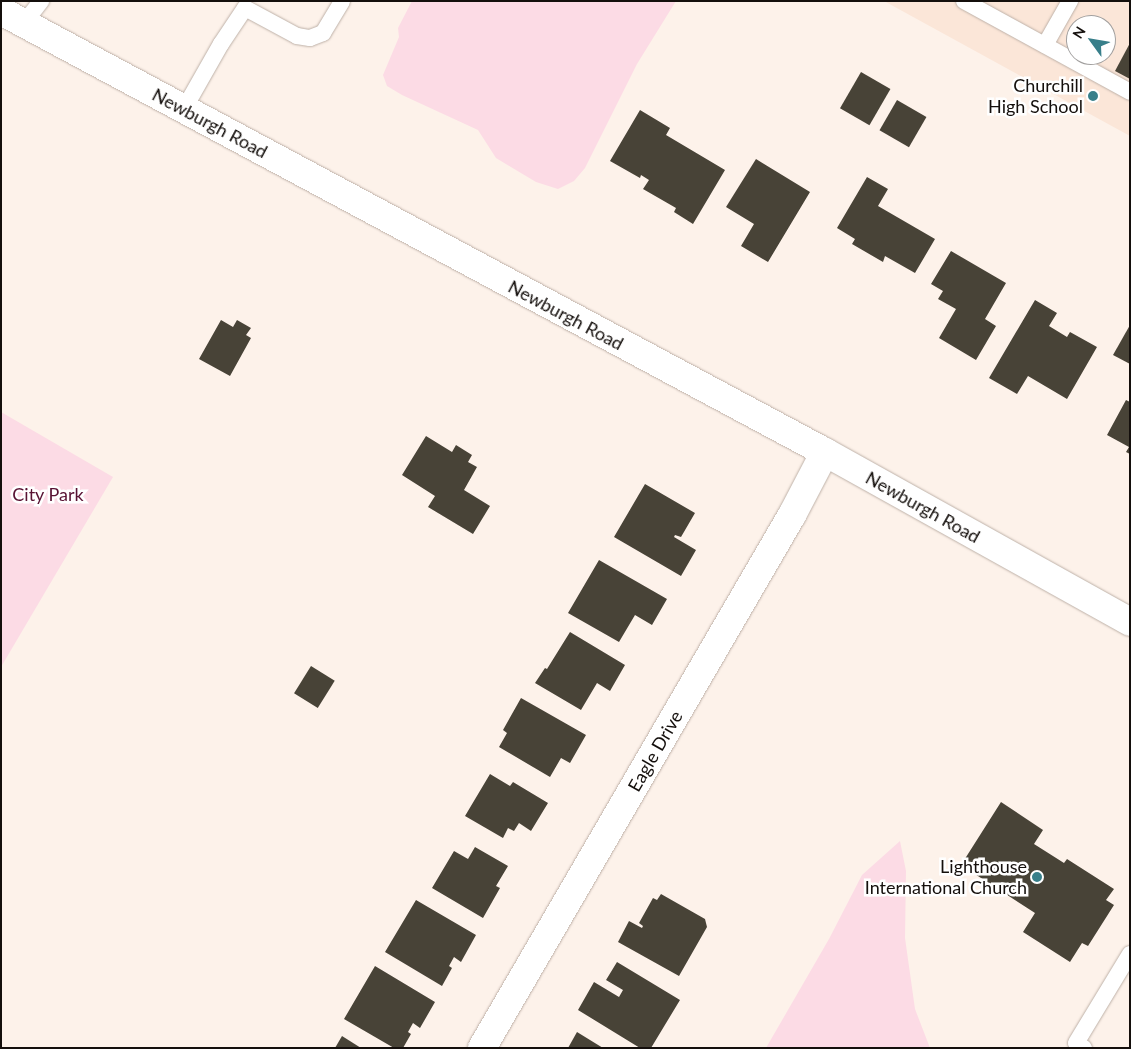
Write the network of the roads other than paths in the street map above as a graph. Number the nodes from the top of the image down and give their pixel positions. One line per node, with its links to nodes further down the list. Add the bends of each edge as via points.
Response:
1 (41, 1): 6 (lane)
2 (342, 1): 5 (lane, via 323,33 310,38 297,36)
3 (964, 1): 7 (lane)
4 (1070, 1): 7 (lane)
5 (242, 4): 9 (lane)
6 (13, 17): 9 (main road, Newburgh Road)
7 (1045, 45): 8 (lane)
8 (1130, 92)
9 (184, 109): 10 (main road, Newburgh Road)
10 (825, 452): 11 (main road, Newburgh Road); 13 (main road, Eagle Drive)
11 (1130, 622)
12 (1130, 954): 14 (lane, via 1076,1043)
13 (482, 1048)
14 (1084, 1048)

